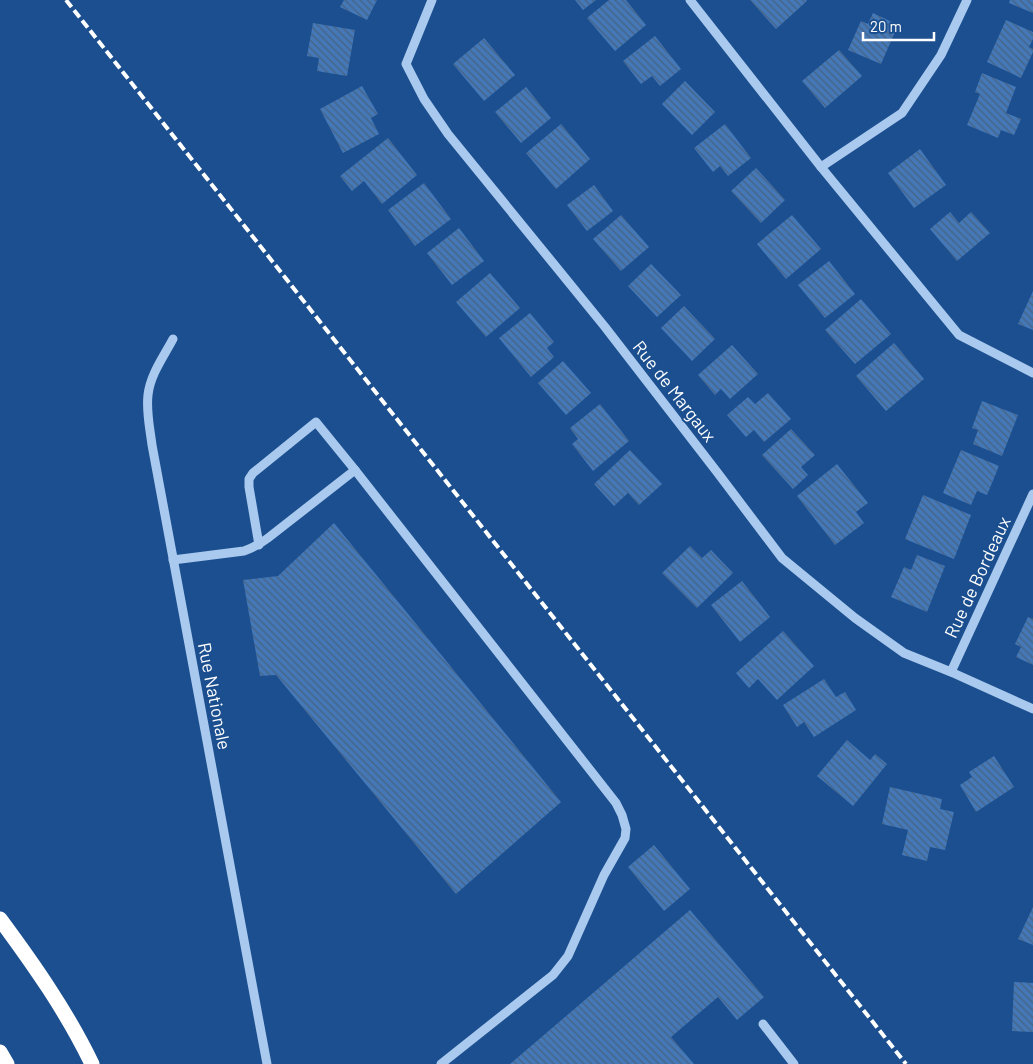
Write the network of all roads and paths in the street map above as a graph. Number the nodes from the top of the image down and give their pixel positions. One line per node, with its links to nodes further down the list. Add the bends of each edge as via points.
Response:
1 (432, 0): 11 (street, Rue de Margaux, via 406,64 424,99 448,134 605,327 782,558 904,653)
2 (690, 0): 4 (street)
3 (967, 0): 4 (street, via 941,56 902,113)
4 (821, 167): 6 (street, via 959,335)
5 (174, 339): 10 (street, Rue Nationale, via 154,373 148,395 152,445)
6 (1033, 373)
7 (355, 470): 9 (street); 9 (street, via 316,422 249,479); 19 (street, via 616,803 626,828 625,838 560,968)
8 (1033, 494): 11 (street, Rue de Bordeaux)
9 (259, 545): 10 (street, via 244,551)
10 (173, 560): 18 (street, Rue Nationale)
11 (952, 672): 12 (street, Rue de Margaux)
12 (1033, 709)
13 (0, 919): 17 (highway, via 32,962)
14 (763, 1024): 20 (street)
15 (0, 1052): 16 (highway)
16 (7, 1064)
17 (92, 1064)
18 (267, 1064)
19 (441, 1064)
20 (794, 1064)

